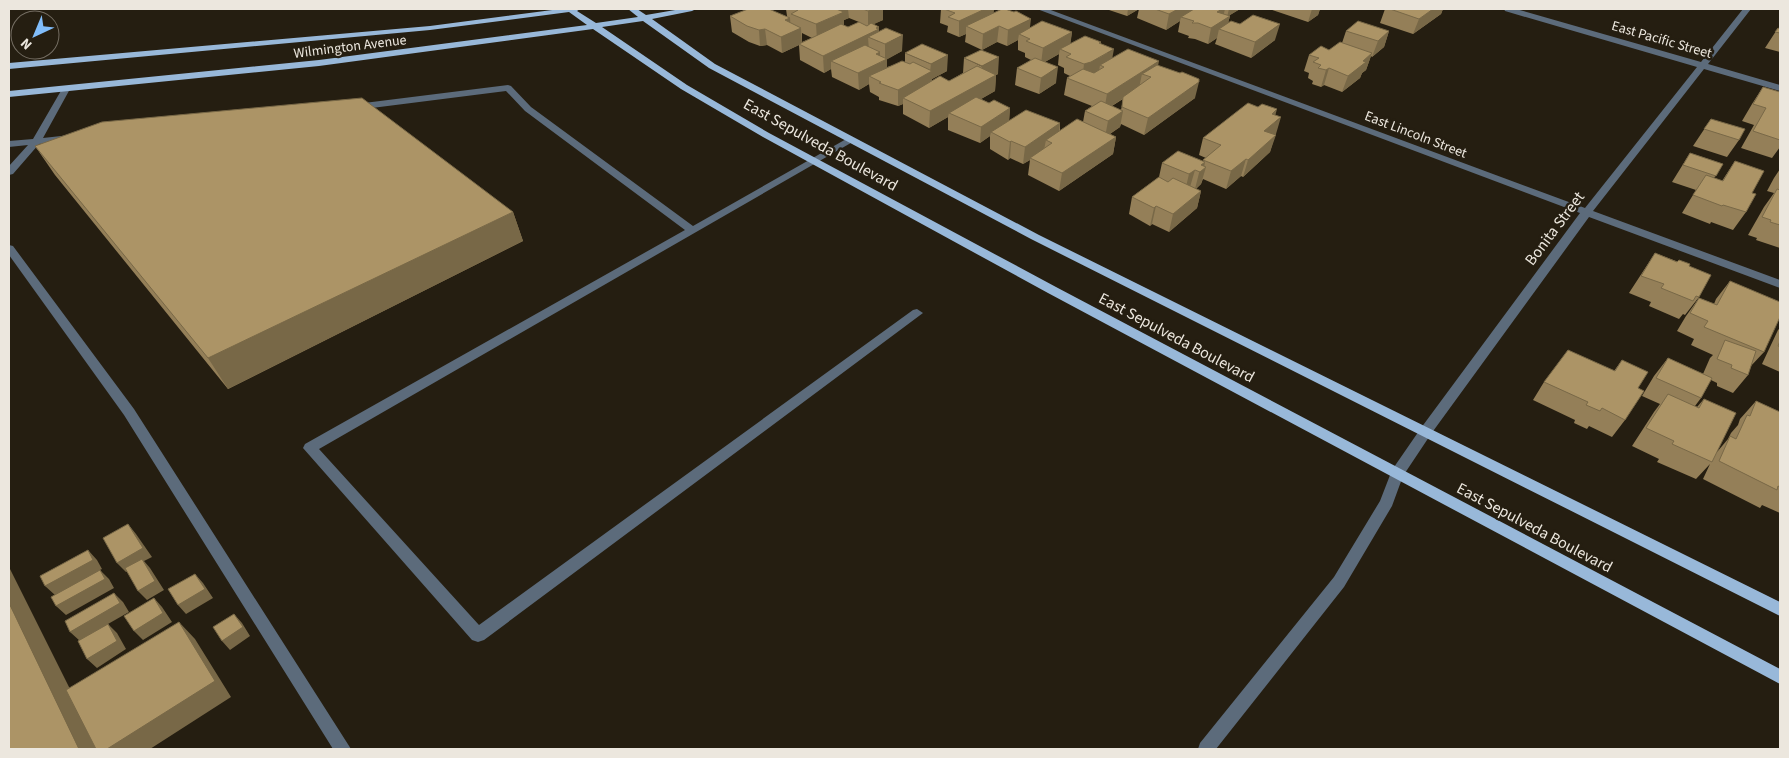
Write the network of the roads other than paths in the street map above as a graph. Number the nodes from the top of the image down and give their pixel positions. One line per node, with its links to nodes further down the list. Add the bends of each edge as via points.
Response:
1 (572, 9): 8 (main road, East Sepulveda Boulevard); 10 (main road, Wilmington Avenue, via 430,28)
2 (632, 9): 7 (main road, East Sepulveda Boulevard)
3 (692, 9): 7 (main road, Wilmington Avenue)
4 (1042, 9): 21 (street, East Lincoln Street)
5 (1508, 9): 9 (street, East Pacific Street)
6 (1747, 9): 9 (street, Bonita Street)
7 (645, 18): 8 (main road, Wilmington Avenue); 16 (main road, East Sepulveda Boulevard, via 712,66)
8 (593, 26): 11 (main road, Wilmington Avenue, via 309,65); 19 (main road, East Sepulveda Boulevard, via 684,87)
9 (1702, 65): 12 (street, East Pacific Street); 21 (street, Bonita Street)
10 (9, 66)
11 (66, 88): 13 (main road, Wilmington Avenue); 17 (street)
12 (1780, 88)
13 (9, 94)
14 (344, 108): 22 (street, via 508,88 528,109)
15 (76, 137): 17 (street)
16 (851, 140): 19 (street); 26 (main road, East Sepulveda Boulevard, via 1035,237)
17 (36, 141): 18 (street); 20 (street)
18 (9, 144)
19 (814, 161): 22 (street); 27 (main road, East Sepulveda Boulevard)
20 (9, 172)
21 (1586, 213): 24 (street, East Lincoln Street); 26 (street, Bonita Street)
22 (692, 230): 25 (street, via 310,448 478,636)
23 (9, 248): 30 (street, via 129,412)
24 (1780, 284)
25 (917, 313)
26 (1426, 431): 27 (street, Bonita Street); 28 (main road, East Sepulveda Boulevard)
27 (1397, 474): 29 (main road, East Sepulveda Boulevard); 31 (street, Bonita Street, via 1386,502 1339,582)
28 (1780, 609)
29 (1780, 677)
30 (343, 749)
31 (1206, 749)

